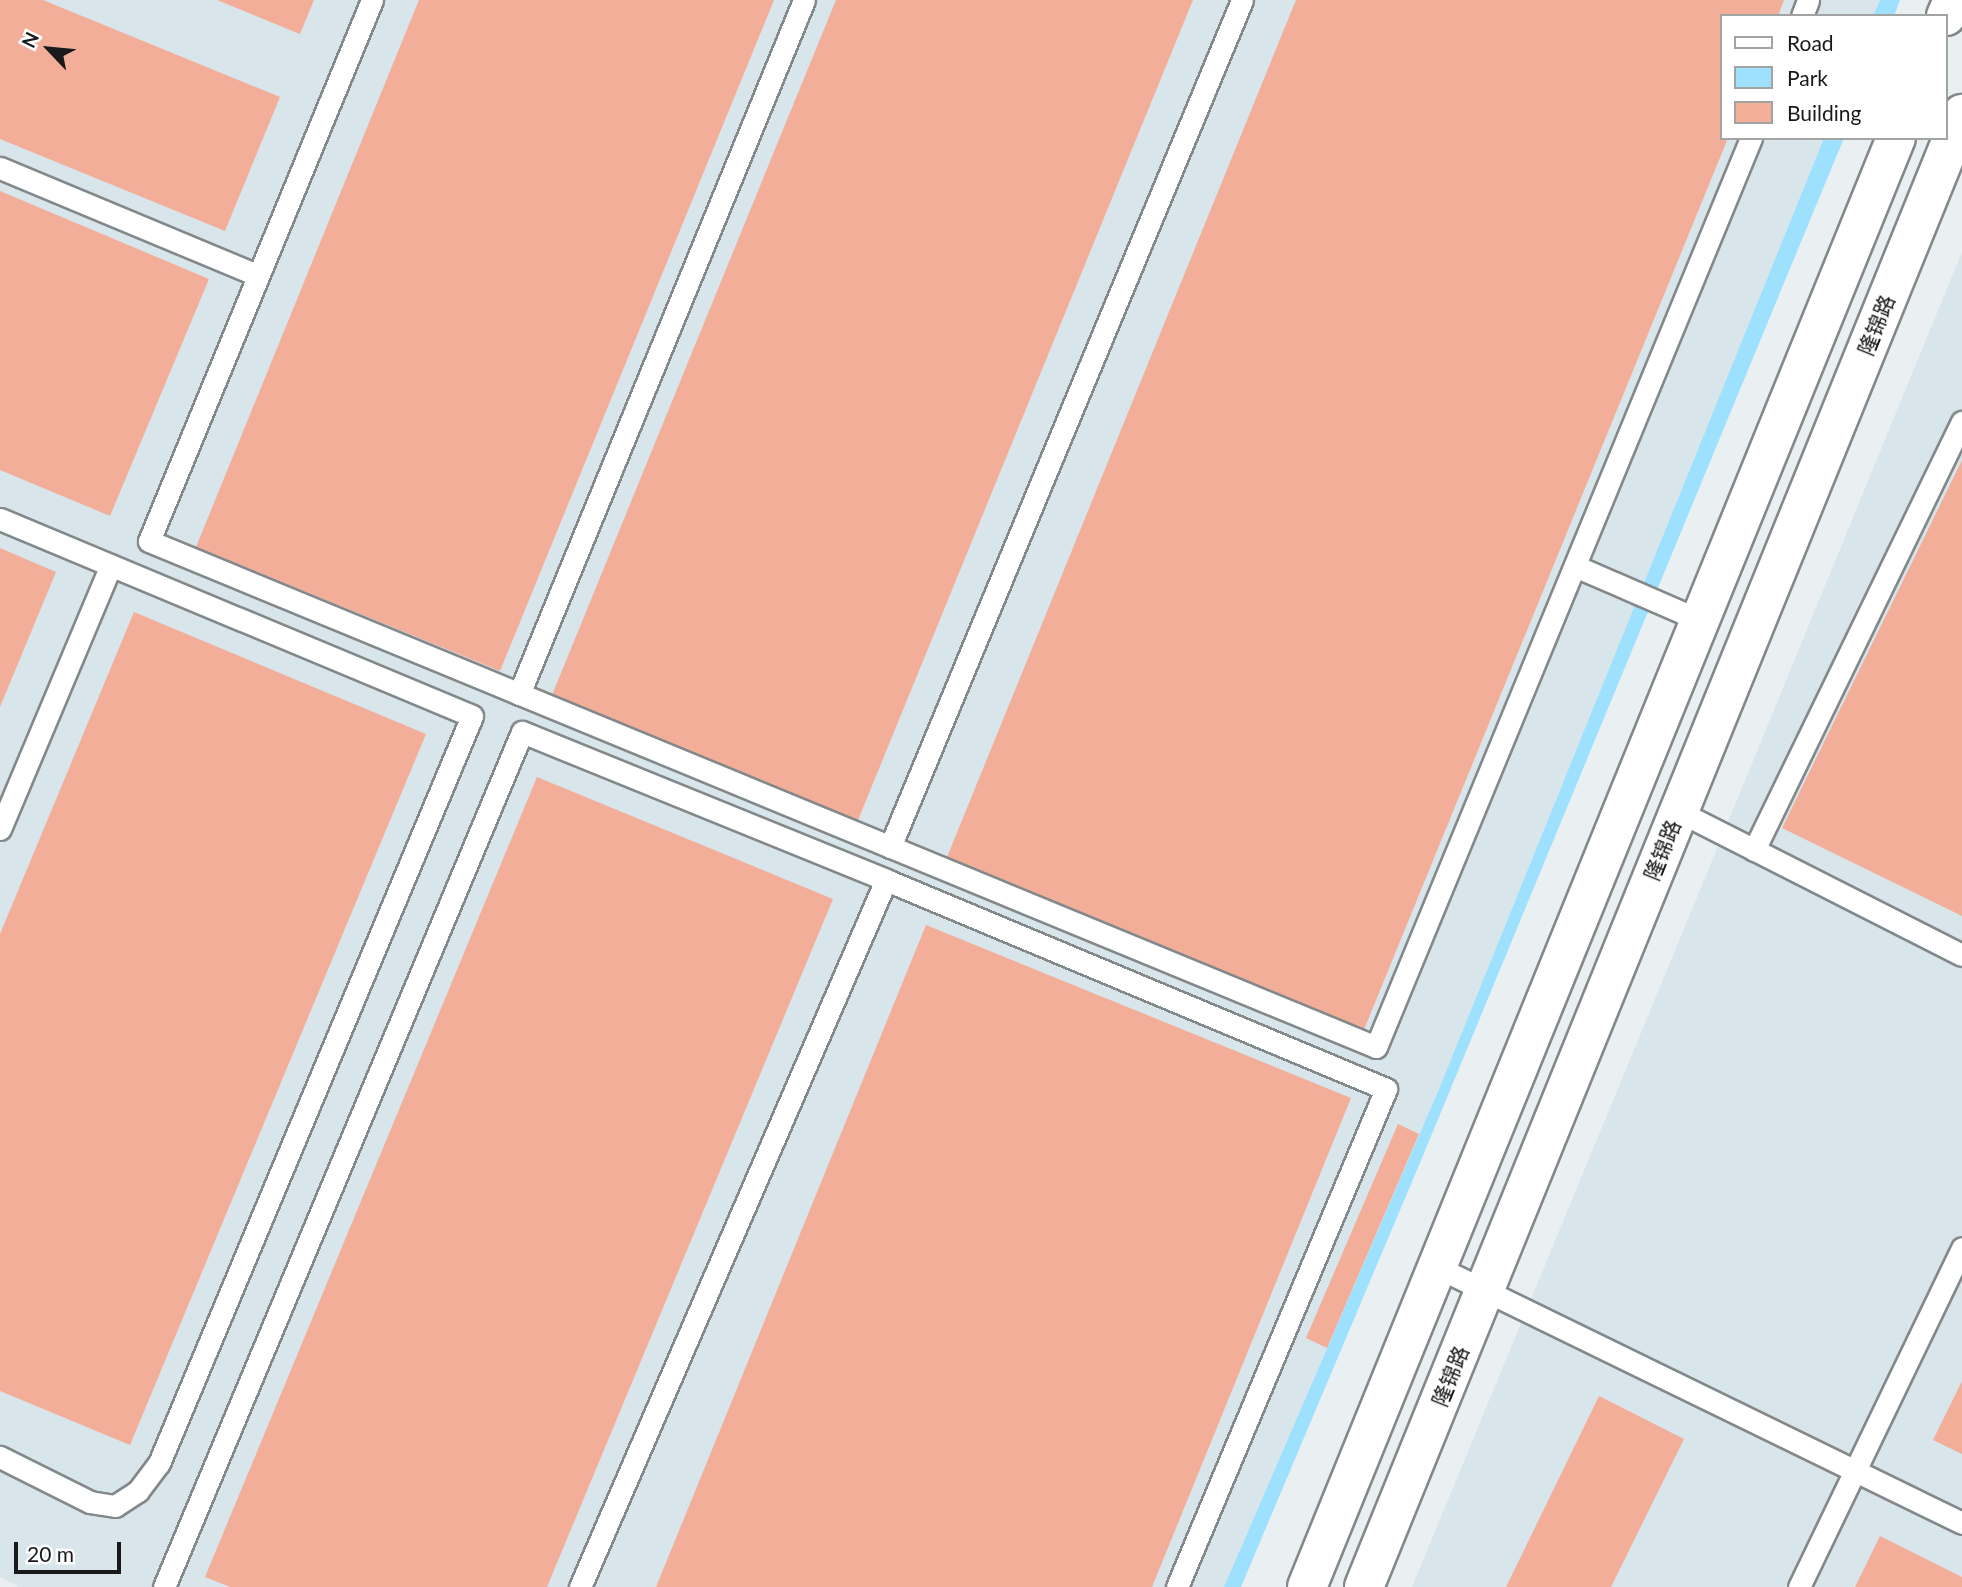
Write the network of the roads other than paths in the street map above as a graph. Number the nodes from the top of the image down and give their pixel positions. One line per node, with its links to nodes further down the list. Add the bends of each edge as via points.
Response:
1 (372, 0): 8 (lane)
2 (804, 0): 14 (lane)
3 (1242, 0): 17 (lane)
4 (1962, 114): 15 (main road, 隆锦路)
5 (1750, 140): 12 (lane)
6 (1895, 140): 13 (main road)
7 (0, 168): 8 (lane)
8 (257, 275): 14 (lane, via 149,541)
9 (1962, 422): 18 (lane)
10 (0, 519): 11 (lane)
11 (111, 565): 16 (lane); 24 (lane, via 472,716 159,1463 138,1491 115,1506 90,1503)
12 (1575, 566): 13 (lane); 17 (lane, via 1376,1047)
13 (1700, 620): 22 (main road)
14 (519, 694): 17 (lane)
15 (1678, 811): 18 (lane); 23 (main road, 隆锦路)
16 (0, 829)
17 (890, 847)
18 (1754, 850): 20 (lane)
19 (886, 880): 27 (lane, via 522,732); 28 (lane); 29 (lane, via 1386,1089)
20 (1962, 955)
21 (1962, 1248): 25 (lane)
22 (1437, 1267): 23 (lane); 30 (main road)
23 (1484, 1290): 25 (lane); 31 (main road, 隆锦路)
24 (0, 1457)
25 (1855, 1471): 26 (lane); 32 (lane)
26 (1962, 1523)
27 (164, 1587)
28 (580, 1587)
29 (1177, 1587)
30 (1307, 1587)
31 (1364, 1587)
32 (1798, 1587)

